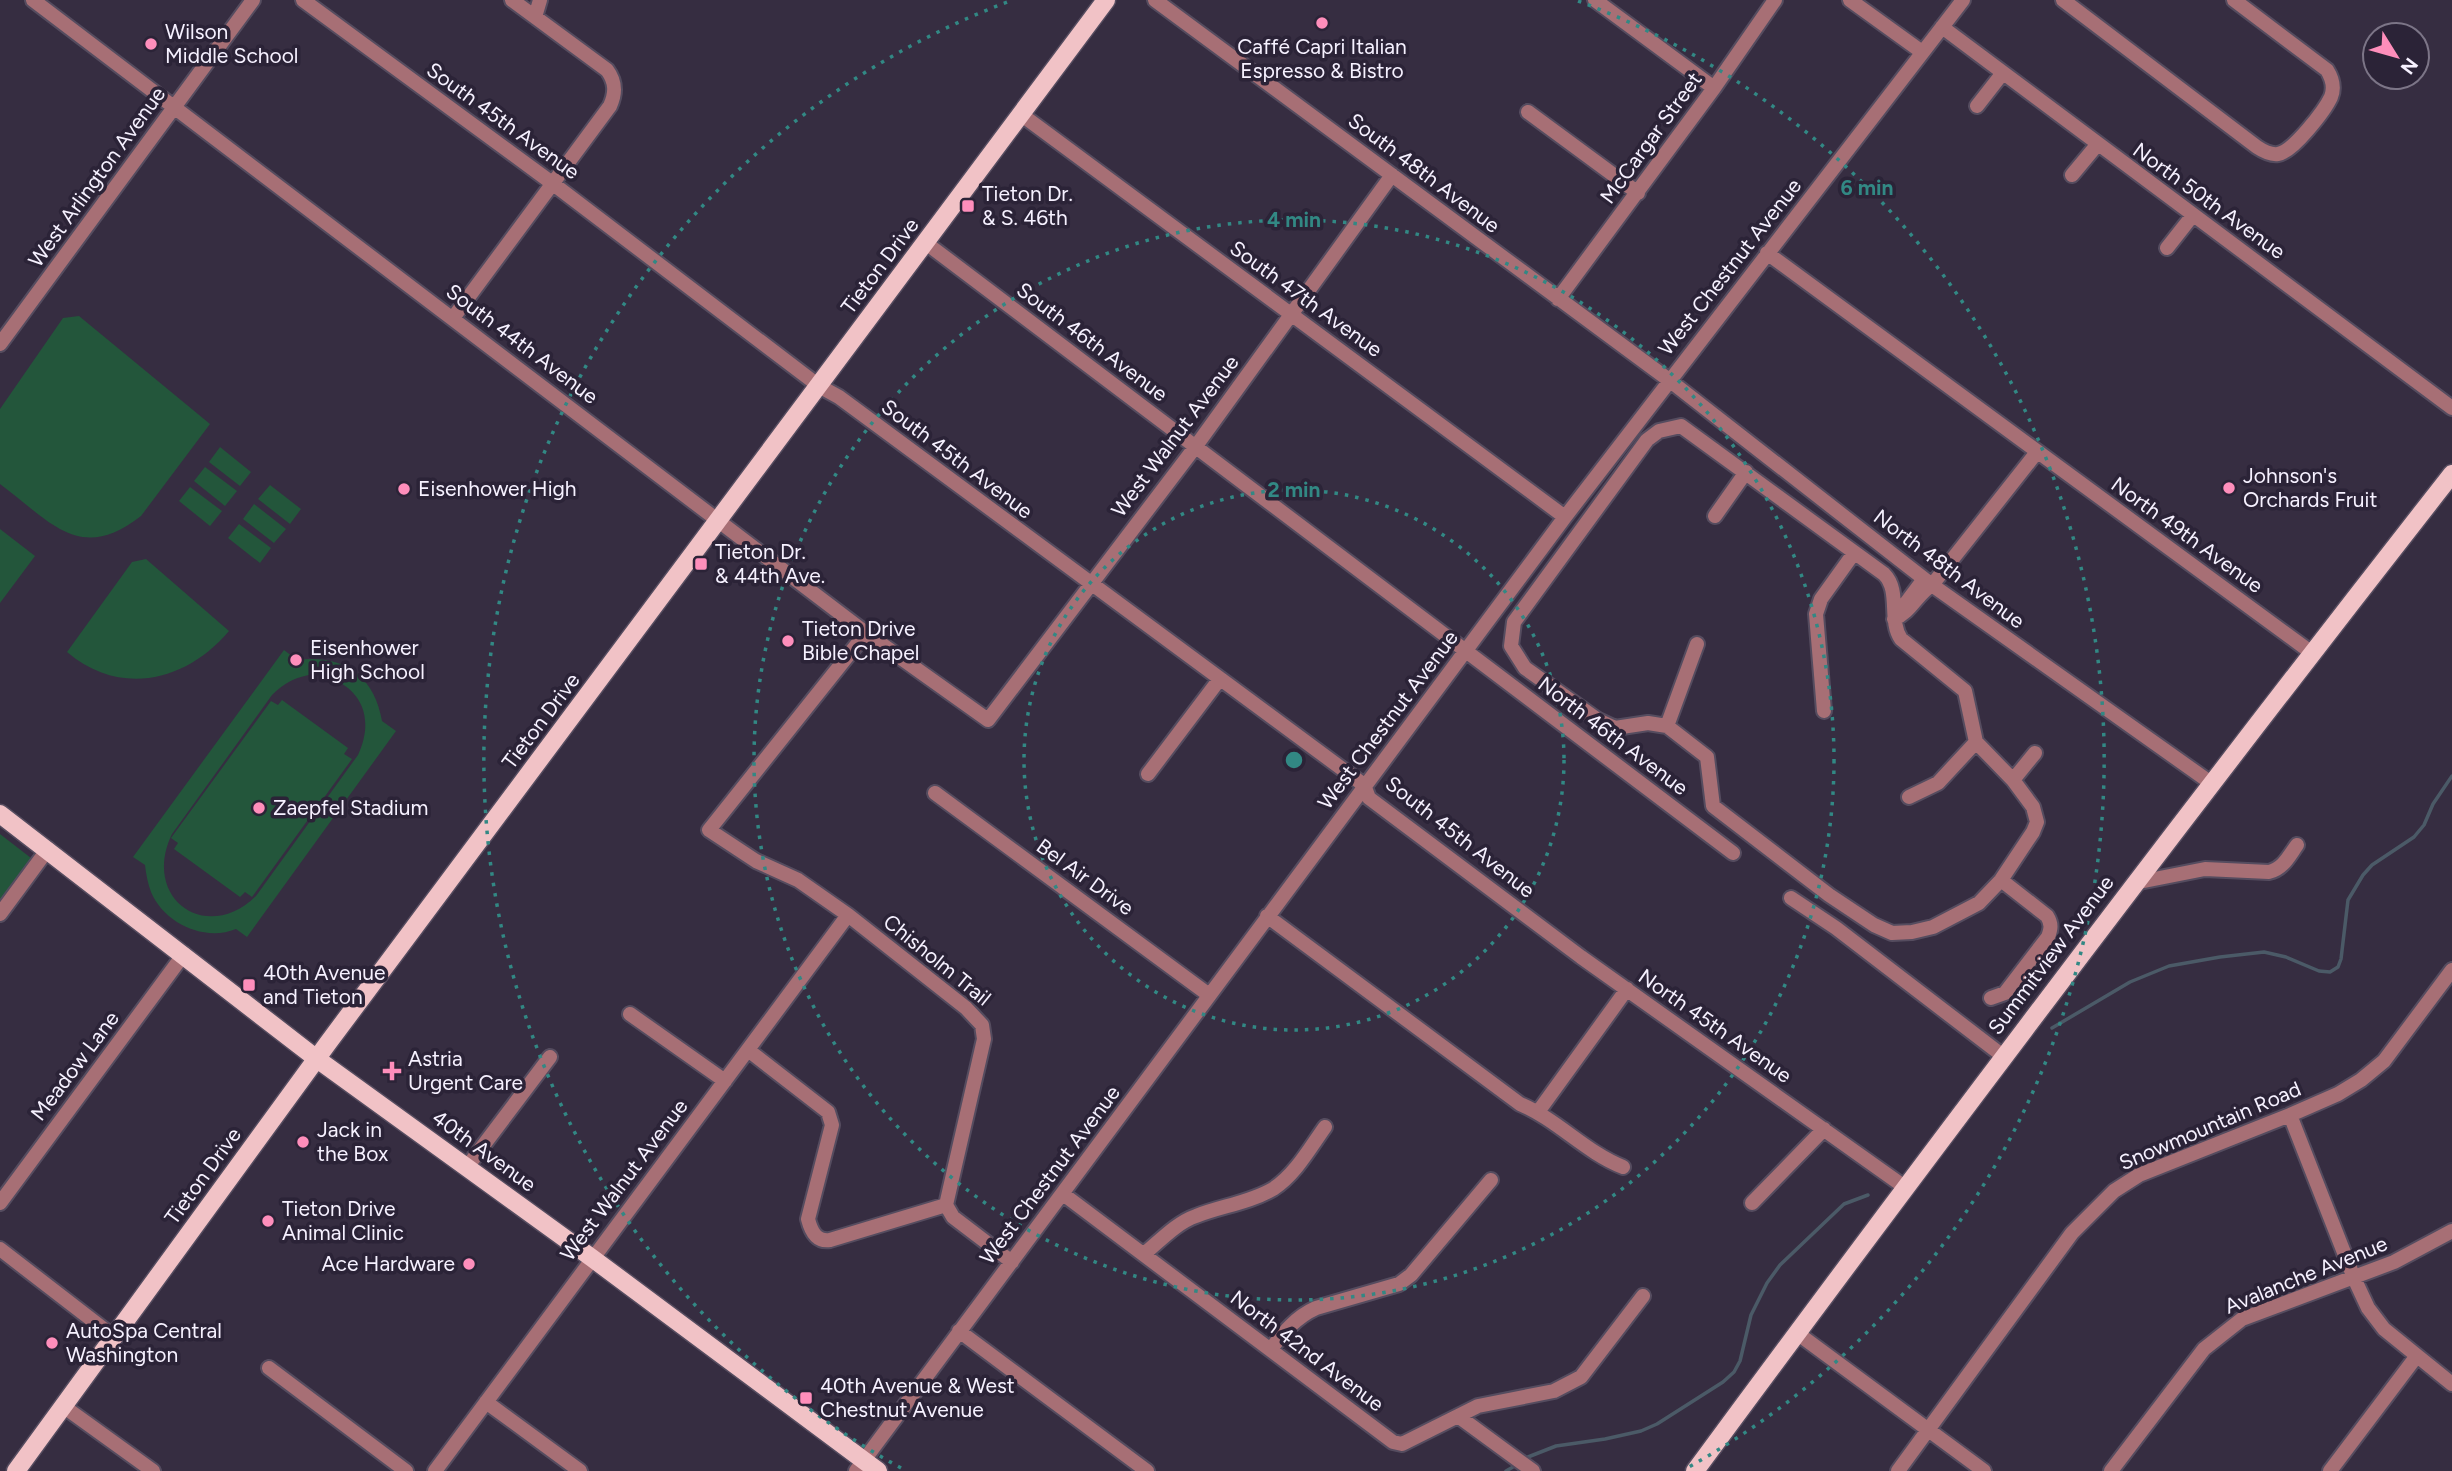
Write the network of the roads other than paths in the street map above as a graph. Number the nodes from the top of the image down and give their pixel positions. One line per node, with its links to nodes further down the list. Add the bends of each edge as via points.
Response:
1 (33, 0): 20 (street, South 44th Avenue)
2 (253, 0): 20 (street, West Arlington Avenue)
3 (303, 0): 26 (street, South 45th Avenue)
4 (512, 0): 14 (street)
5 (540, 0): 14 (street)
6 (1106, 0): 22 (main road, Tieton Drive)
7 (1155, 0): 24 (street, South 48th Avenue)
8 (1595, 0): 18 (street)
9 (1776, 0): 18 (street, McCargar Street)
10 (1850, 0): 16 (street)
11 (1963, 0): 15 (street, West Chestnut Avenue)
12 (2063, 0): 13 (street, via 2257,148 2279,154 2296,144 2327,103 2332,94 2331,76)
13 (2234, 0)
14 (535, 17): 26 (street, via 607,70 615,91 610,106)
15 (1942, 27): 16 (street, West Chestnut Avenue); 17 (street, North 50th Avenue)
16 (1922, 52): 31 (street, West Chestnut Avenue)
17 (2002, 74): 19 (street); 23 (street, North 50th Avenue)
18 (1714, 88): 27 (street, McCargar Street)
19 (1977, 106)
20 (174, 108): 34 (street, South 44th Avenue); 35 (street, West Arlington Avenue)
21 (1528, 112): 27 (street)
22 (1022, 115): 29 (main road, Tieton Drive); 33 (street, South 47th Avenue)
23 (2097, 145): 25 (street); 28 (street, North 50th Avenue)
24 (1392, 175): 32 (street, South 48th Avenue); 33 (street, West Walnut Avenue)
25 (2072, 175)
26 (552, 183): 34 (street); 37 (street, South 45th Avenue)
27 (1638, 193): 32 (street, McCargar Street)
28 (2193, 215): 30 (street); 38 (street, North 50th Avenue)
29 (926, 243): 37 (main road, Tieton Drive); 39 (street, South 46th Avenue)
30 (2167, 248)
31 (1767, 253): 36 (street, West Chestnut Avenue); 40 (street, North 49th Avenue)
32 (1558, 299): 36 (street, South 48th Avenue)
33 (1291, 315): 39 (street, West Walnut Avenue); 44 (street, South 47th Avenue)
34 (453, 317): 45 (street, South 44th Avenue)
35 (0, 344)
36 (1669, 380): 44 (street, West Chestnut Avenue); 47 (street, North 48th Avenue)
37 (819, 386): 45 (main road, Tieton Drive); 48 (street, South 45th Avenue)
38 (2452, 408)
39 (1196, 446): 48 (street, West Walnut Avenue); 52 (street, South 46th Avenue)
40 (2037, 452): 47 (street); 53 (street, North 49th Avenue)
41 (1746, 472): 43 (street); 46 (street); 57 (street, via 1681,426 1659,431 1647,440 1514,622 1511,646 1525,668 1598,720 1615,728 1648,723)
42 (2452, 474): 53 (main road, Summitview Avenue)
43 (1715, 516)
44 (1565, 517): 52 (street, West Chestnut Avenue)
45 (719, 520): 50 (street, South 44th Avenue); 88 (main road, Tieton Drive)
46 (1854, 553): 49 (street, via 1888,578); 55 (street, via 1821,599 1816,614)
47 (1928, 582): 49 (street); 62 (street, North 48th Avenue)
48 (1090, 584): 54 (street, South 45th Avenue); 56 (street, West Walnut Avenue)
49 (1894, 619): 58 (street, via 1901,639 1965,691)
50 (866, 633): 56 (street, South 44th Avenue); 76 (street, Chisholm Trail, via 709,830 756,861 798,880)
51 (1697, 644): 57 (street)
52 (1466, 652): 63 (street, West Chestnut Avenue); 69 (street, North 46th Avenue)
53 (2312, 653): 62 (main road, Summitview Avenue)
54 (1219, 680): 60 (street); 63 (street, South 45th Avenue)
55 (1825, 711)
56 (988, 720)
57 (1667, 726): 72 (street, via 1707,757 1713,806)
58 (1976, 742): 61 (street); 65 (street, via 1938,783)
59 (2035, 753): 61 (street)
60 (1147, 774)
61 (2013, 780): 70 (street, via 2033,807 2036,821 2034,832)
62 (2211, 783): 71 (main road, Summitview Avenue)
63 (1364, 785): 77 (street, West Chestnut Avenue); 79 (street, South 45th Avenue, via 1370,799)
64 (935, 793): 82 (street, Bel Air Drive)
65 (1909, 797)
66 (0, 814): 68 (main road, 40th Avenue)
67 (2297, 845): 71 (street, via 2269,872 2205,869)
68 (48, 849): 74 (street); 78 (main road, 40th Avenue)
69 (1733, 853)
70 (2001, 880): 72 (street, via 1979,903 1933,927 1912,932 1892,933 1874,925); 83 (street, via 2051,922 2048,937 2005,993)
71 (2134, 883): 86 (main road, Summitview Avenue)
72 (1829, 895): 75 (street)
73 (1791, 898): 75 (street)
74 (0, 914)
75 (1815, 914): 86 (street)
76 (848, 915): 85 (street, West Walnut Avenue); 101 (street, Chisholm Trail, via 982,1025 984,1039)
77 (1267, 916): 82 (street, West Chestnut Avenue); 90 (street, via 1495,1086)
78 (184, 954): 88 (main road, 40th Avenue); 99 (street, Meadow Lane)
79 (1581, 957): 81 (street, North 45th Avenue)
80 (2452, 970): 91 (street, Snowmountain Road, via 2384,1062 2338,1094)
81 (1627, 989): 90 (street); 93 (street, North 45th Avenue)
82 (1209, 995): 98 (street, West Chestnut Avenue)
83 (1991, 998)
84 (630, 1014): 89 (street)
85 (748, 1050): 89 (street, West Walnut Avenue); 101 (street, via 828,1112 832,1125 808,1219 818,1238 830,1241)
86 (2003, 1056): 97 (main road, Summitview Avenue)
87 (550, 1057): 94 (street)
88 (317, 1059): 94 (main road, 40th Avenue); 111 (main road, Tieton Drive)
89 (725, 1081): 105 (street, West Walnut Avenue)
90 (1538, 1112): 95 (street, via 1601,1158)
91 (2290, 1115): 107 (street); 119 (street, Snowmountain Road, via 2139,1175 2114,1191 2072,1233)
92 (1325, 1127): 104 (street, via 1291,1174 1273,1188 1193,1216)
93 (1824, 1129): 97 (street, North 45th Avenue); 100 (street)
94 (467, 1167): 105 (main road, 40th Avenue)
95 (1623, 1167)
96 (1491, 1180): 112 (street, via 1411,1275 1399,1284 1303,1314)
97 (1906, 1188): 110 (main road, Summitview Avenue)
98 (1063, 1194): 104 (street, North 42nd Avenue); 106 (street, West Chestnut Avenue)
99 (0, 1203)
100 (1752, 1203)
101 (946, 1205): 106 (street, via 953,1217)
102 (2452, 1230): 107 (street, Avalanche Avenue)
103 (0, 1249): 111 (street)
104 (1144, 1254): 112 (street, North 42nd Avenue)
105 (592, 1258): 116 (street, West Walnut Avenue); 120 (main road, 40th Avenue)
106 (1012, 1262): 109 (street, West Chestnut Avenue)
107 (2354, 1278): 113 (street, via 2384,1329); 131 (street, Avalanche Avenue, via 2242,1320 2217,1337)
108 (1643, 1296): 118 (street, via 1581,1377 1554,1391 1478,1406)
109 (959, 1331): 120 (street, West Chestnut Avenue); 126 (street)
110 (1797, 1333): 119 (street); 128 (main road, Summitview Avenue)
111 (114, 1337): 117 (main road, Tieton Drive)
112 (1271, 1349): 118 (street, North 42nd Avenue, via 1393,1442 1402,1444)
113 (2416, 1357): 115 (street); 132 (street)
114 (269, 1368): 123 (street)
115 (2452, 1384)
116 (486, 1402): 124 (street, West Walnut Avenue); 125 (street)
117 (63, 1406): 121 (main road, Tieton Drive); 122 (street)
118 (1458, 1416): 127 (street)
119 (1928, 1430): 129 (street, Snowmountain Road); 130 (street)
120 (866, 1467)
121 (16, 1471)
122 (153, 1471)
123 (406, 1471)
124 (435, 1471)
125 (579, 1471)
126 (1147, 1471)
127 (1533, 1471)
128 (1695, 1471)
129 (1898, 1471)
130 (1984, 1471)
131 (2111, 1471)
132 (2330, 1471)

